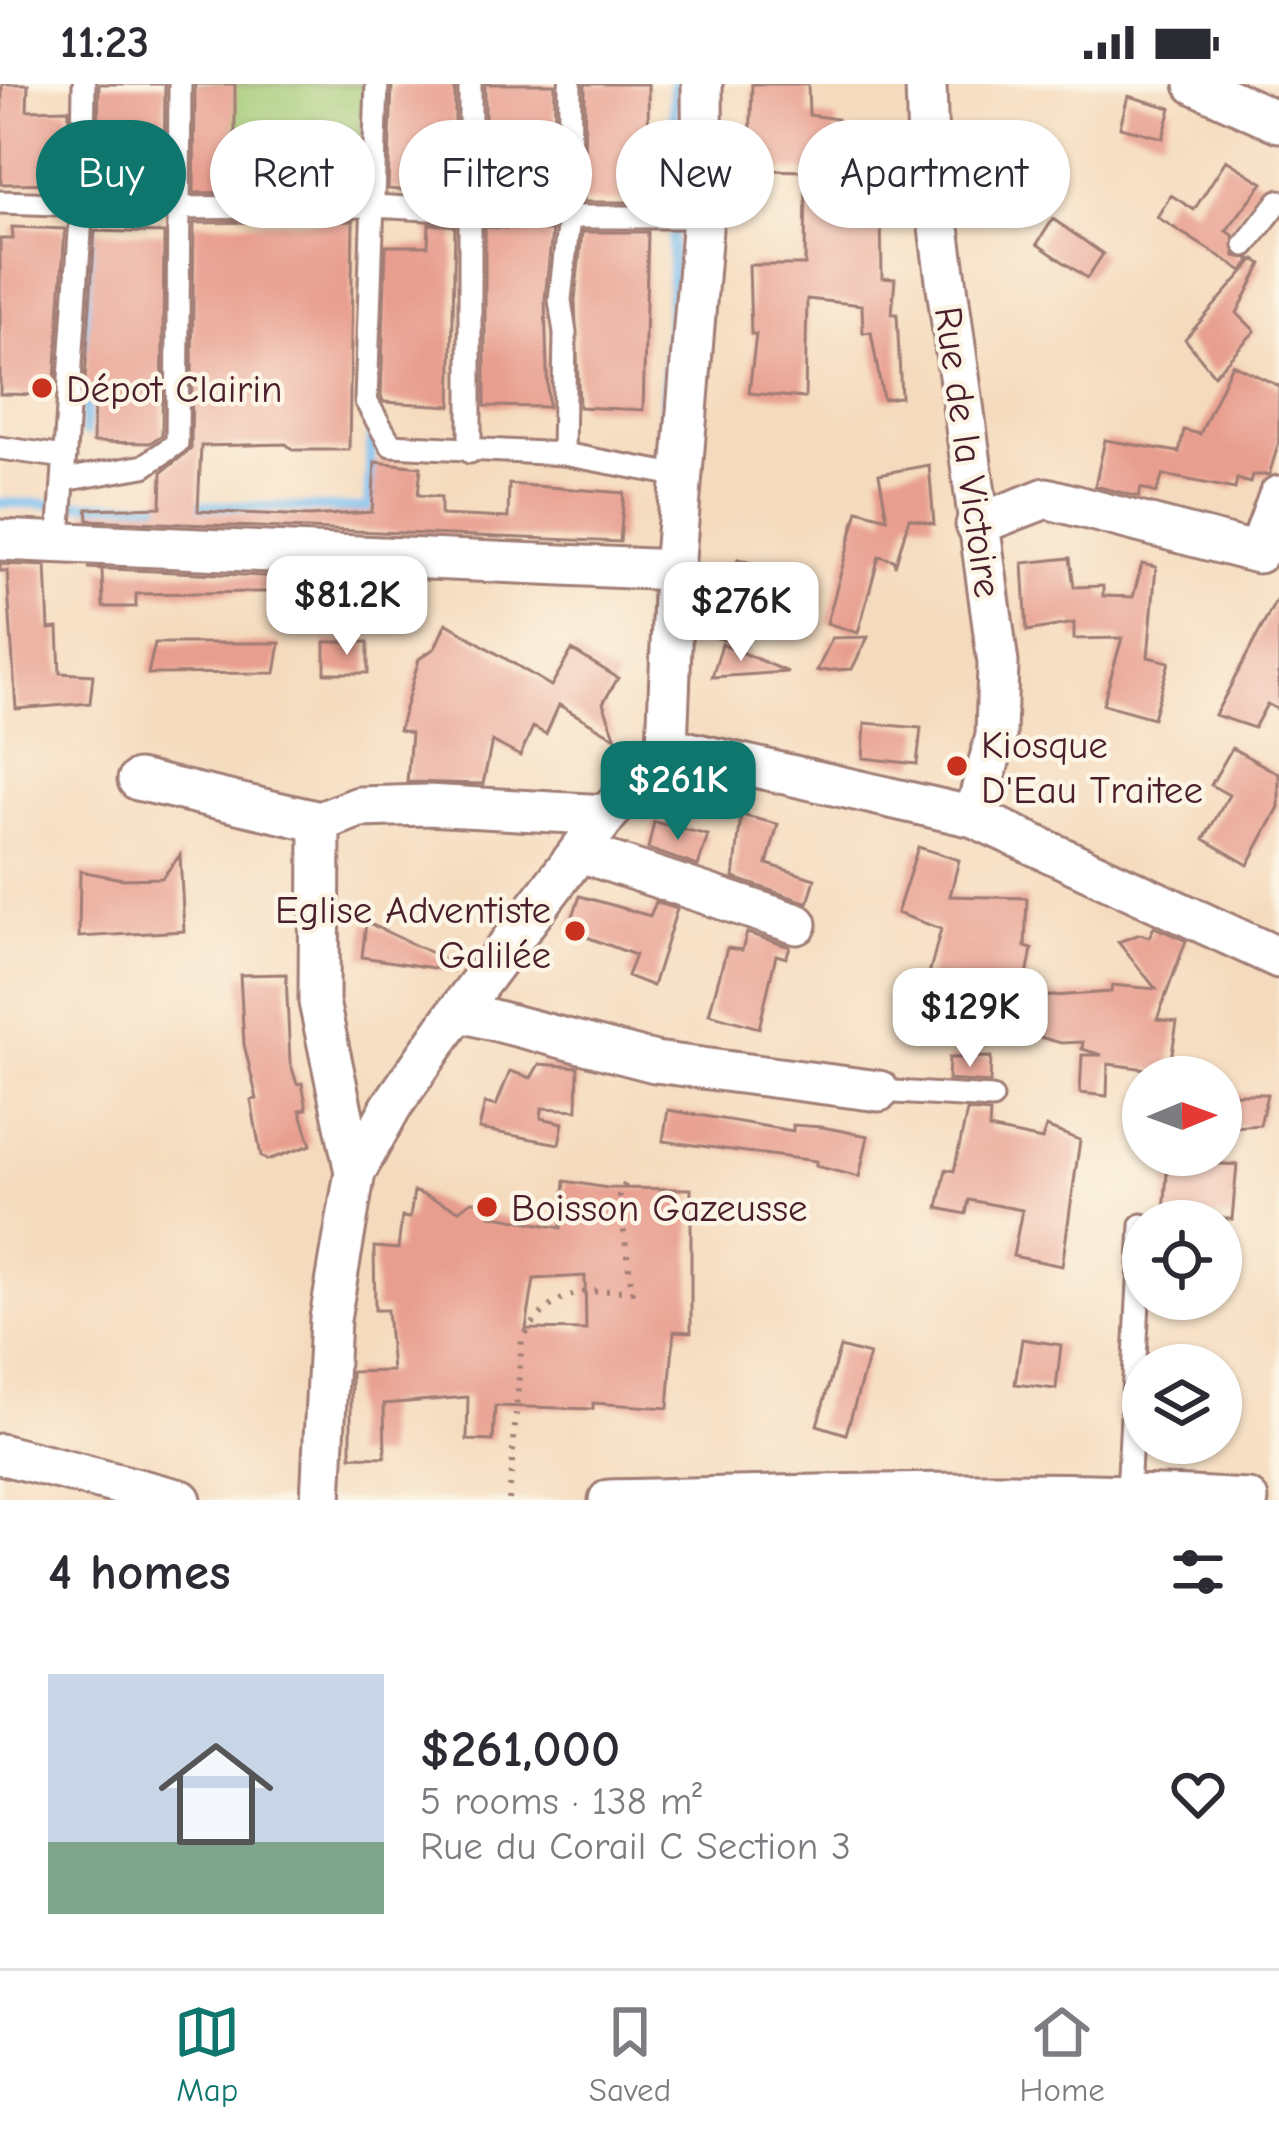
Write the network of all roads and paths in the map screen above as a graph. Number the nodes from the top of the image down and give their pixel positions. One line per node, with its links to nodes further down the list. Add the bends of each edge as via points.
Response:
1 (84, 84): 9 (lane)
2 (180, 84): 10 (lane)
3 (377, 84): 16 (lane)
4 (470, 84): 11 (lane)
5 (570, 84): 12 (lane)
6 (702, 84): 13 (street)
7 (926, 84): 14 (street, Rue de la Victoire)
8 (1196, 84): 15 (street)
9 (83, 120)
10 (179, 120)
11 (469, 120)
12 (569, 120)
13 (702, 120)
14 (927, 120)
15 (1279, 122)
16 (375, 145)
17 (0, 202): 18 (lane)
18 (36, 202)
19 (1279, 202): 27 (lane)
20 (80, 228): 31 (lane)
21 (177, 228): 31 (lane, via 177,443 144,466)
22 (372, 228): 29 (lane, via 366,401 391,445)
23 (469, 228): 29 (lane)
24 (567, 228): 30 (lane)
25 (702, 228): 32 (street)
26 (938, 228): 34 (street, Rue de la Victoire)
27 (1245, 245)
28 (0, 448): 31 (lane)
29 (470, 452): 30 (lane)
30 (563, 454): 32 (lane)
31 (64, 468): 36 (lane)
32 (682, 476): 37 (street)
33 (1279, 496): 34 (street, via 1258,553 1046,499)
34 (976, 525): 41 (street, Rue de la Victoire, via 998,663 996,736)
35 (0, 540): 36 (street)
36 (59, 540): 37 (street)
37 (674, 569): 38 (street)
38 (667, 747): 40 (street); 41 (street)
39 (138, 780): 42 (street)
40 (608, 815): 42 (street, via 359,807); 43 (street)
41 (974, 817): 45 (street)
42 (320, 822): 49 (street, via 319,1002)
43 (580, 852): 44 (street); 46 (street)
44 (797, 924)
45 (1279, 958)
46 (458, 1011): 47 (street, via 655,1062); 49 (street)
47 (879, 1091): 48 (lane)
48 (992, 1097)
49 (355, 1172): 56 (street, via 330,1318)
50 (627, 1180): 57 (path, via 619,1196 632,1291 580,1289 535,1318 521,1339)
51 (1137, 1320): 53 (lane)
52 (0, 1454): 55 (street)
53 (1128, 1493): 54 (street); 59 (street)
54 (927, 1496): 58 (street)
55 (181, 1500)
56 (321, 1500)
57 (508, 1500)
58 (609, 1500)
59 (1248, 1500)

